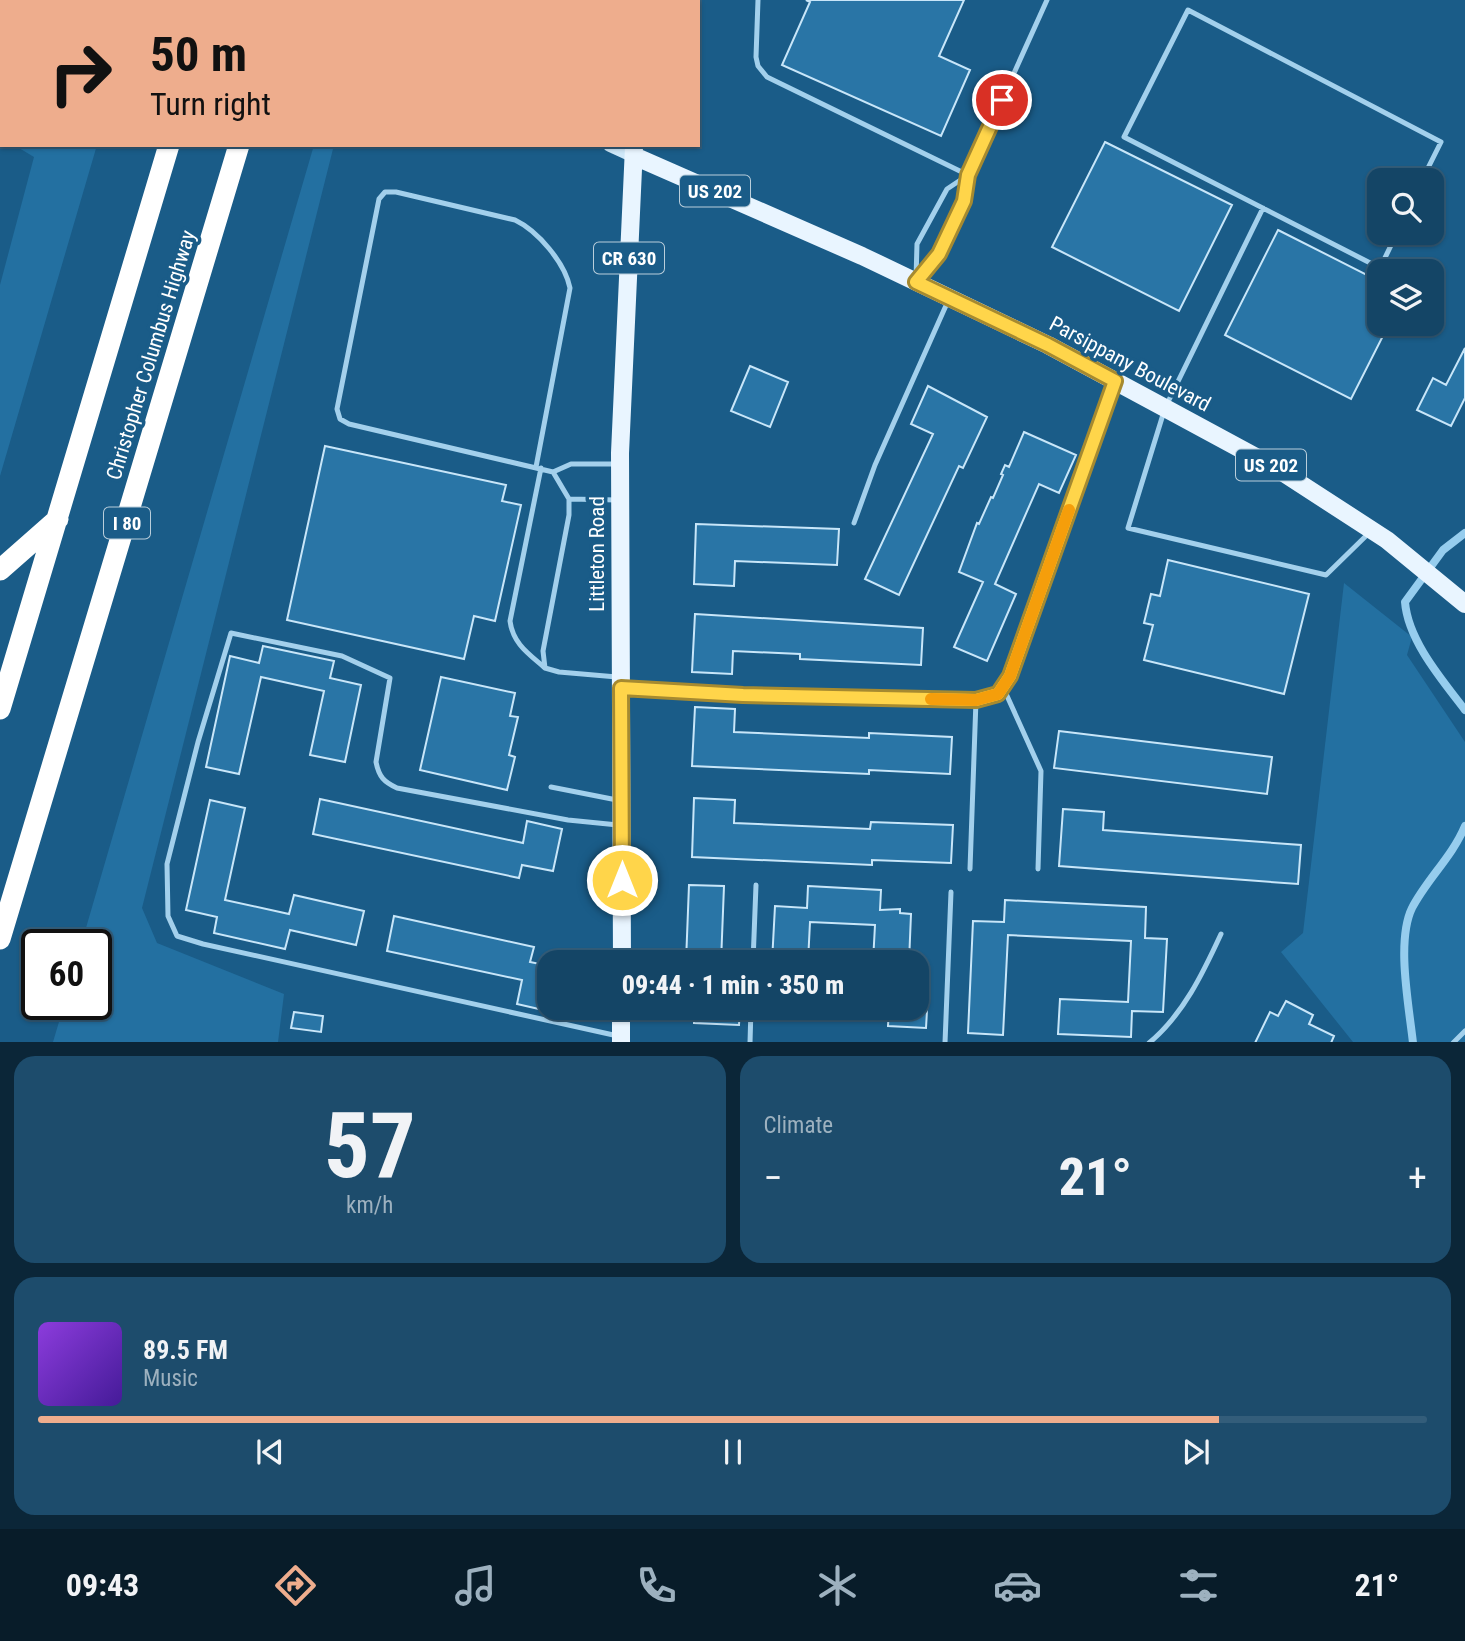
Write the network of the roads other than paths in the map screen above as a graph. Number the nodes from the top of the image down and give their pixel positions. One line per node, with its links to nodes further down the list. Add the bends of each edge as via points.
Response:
1 (758, 0): 7 (lane, via 756,57 768,77)
2 (1047, 0): 7 (lane)
3 (168, 147): 19 (highway, Christopher Columbus Highway)
4 (238, 147): 37 (highway, Christopher Columbus Highway / I 80)
5 (634, 150): 10 (main road, Parsippany Boulevard / US 202); 14 (main road, Littleton Road / CR 630)
6 (1429, 168): 8 (lane, via 1441,142 1188,10 1124,137)
7 (968, 175): 10 (lane, via 964,201 939,254); 10 (lane, via 947,189 916,244)
8 (1263, 208): 9 (lane, via 1380,268); 13 (lane)
9 (1391, 245)
10 (916, 282): 11 (main road, Parsippany Boulevard / US 202)
11 (949, 298): 12 (main road, Parsippany Boulevard / US 202); 20 (lane)
12 (1115, 381): 13 (main road, Parsippany Boulevard / US 202); 26 (lane)
13 (1165, 408): 21 (main road, Parsippany Boulevard / US 202, via 1276,468); 21 (lane, via 1128,528 1326,575)
14 (620, 464): 16 (lane, via 571,464); 18 (main road, Littleton Road / CR 630)
15 (538, 468): 15 (lane, via 349,424 338,416 379,199 385,192 515,220 555,257 568,278 570,288); 16 (lane); 24 (lane, via 510,621 517,644)
16 (553, 472): 17 (lane)
17 (569, 499): 18 (lane); 24 (lane, via 543,651)
18 (620, 500): 25 (main road, Littleton Road / CR 630)
19 (58, 519): 22 (highway); 28 (highway, Christopher Columbus Highway)
20 (854, 523)
21 (1371, 530): 23 (main road, Parsippany Boulevard / US 202)
22 (0, 570)
23 (1459, 599)
24 (545, 668): 25 (lane)
25 (621, 683): 27 (lane, via 743,695); 30 (main road, Littleton Road / CR 630)
26 (1003, 687): 27 (lane, via 998,694); 33 (lane, via 1041,771)
27 (976, 700): 32 (lane)
28 (0, 709)
29 (551, 787): 30 (lane)
30 (622, 801): 31 (main road, Littleton Road / CR 630)
31 (622, 825): 38 (main road, Littleton Road / CR 630); 43 (lane, via 543,816 390,785 378,773 376,762 390,678 342,656 231,633 167,864 168,916 177,936)
32 (970, 869)
33 (1038, 869)
34 (756, 885): 39 (lane)
35 (951, 892): 46 (lane)
36 (1221, 933): 47 (lane, via 1180,1009 1168,1027)
37 (0, 939)
38 (622, 950)
39 (753, 950)
40 (621, 1020): 43 (main road)
41 (751, 1020): 45 (lane)
42 (1465, 1031): 44 (lane)
43 (621, 1040)
44 (1454, 1041)
45 (750, 1042)
46 (945, 1042)
47 (1149, 1042)

